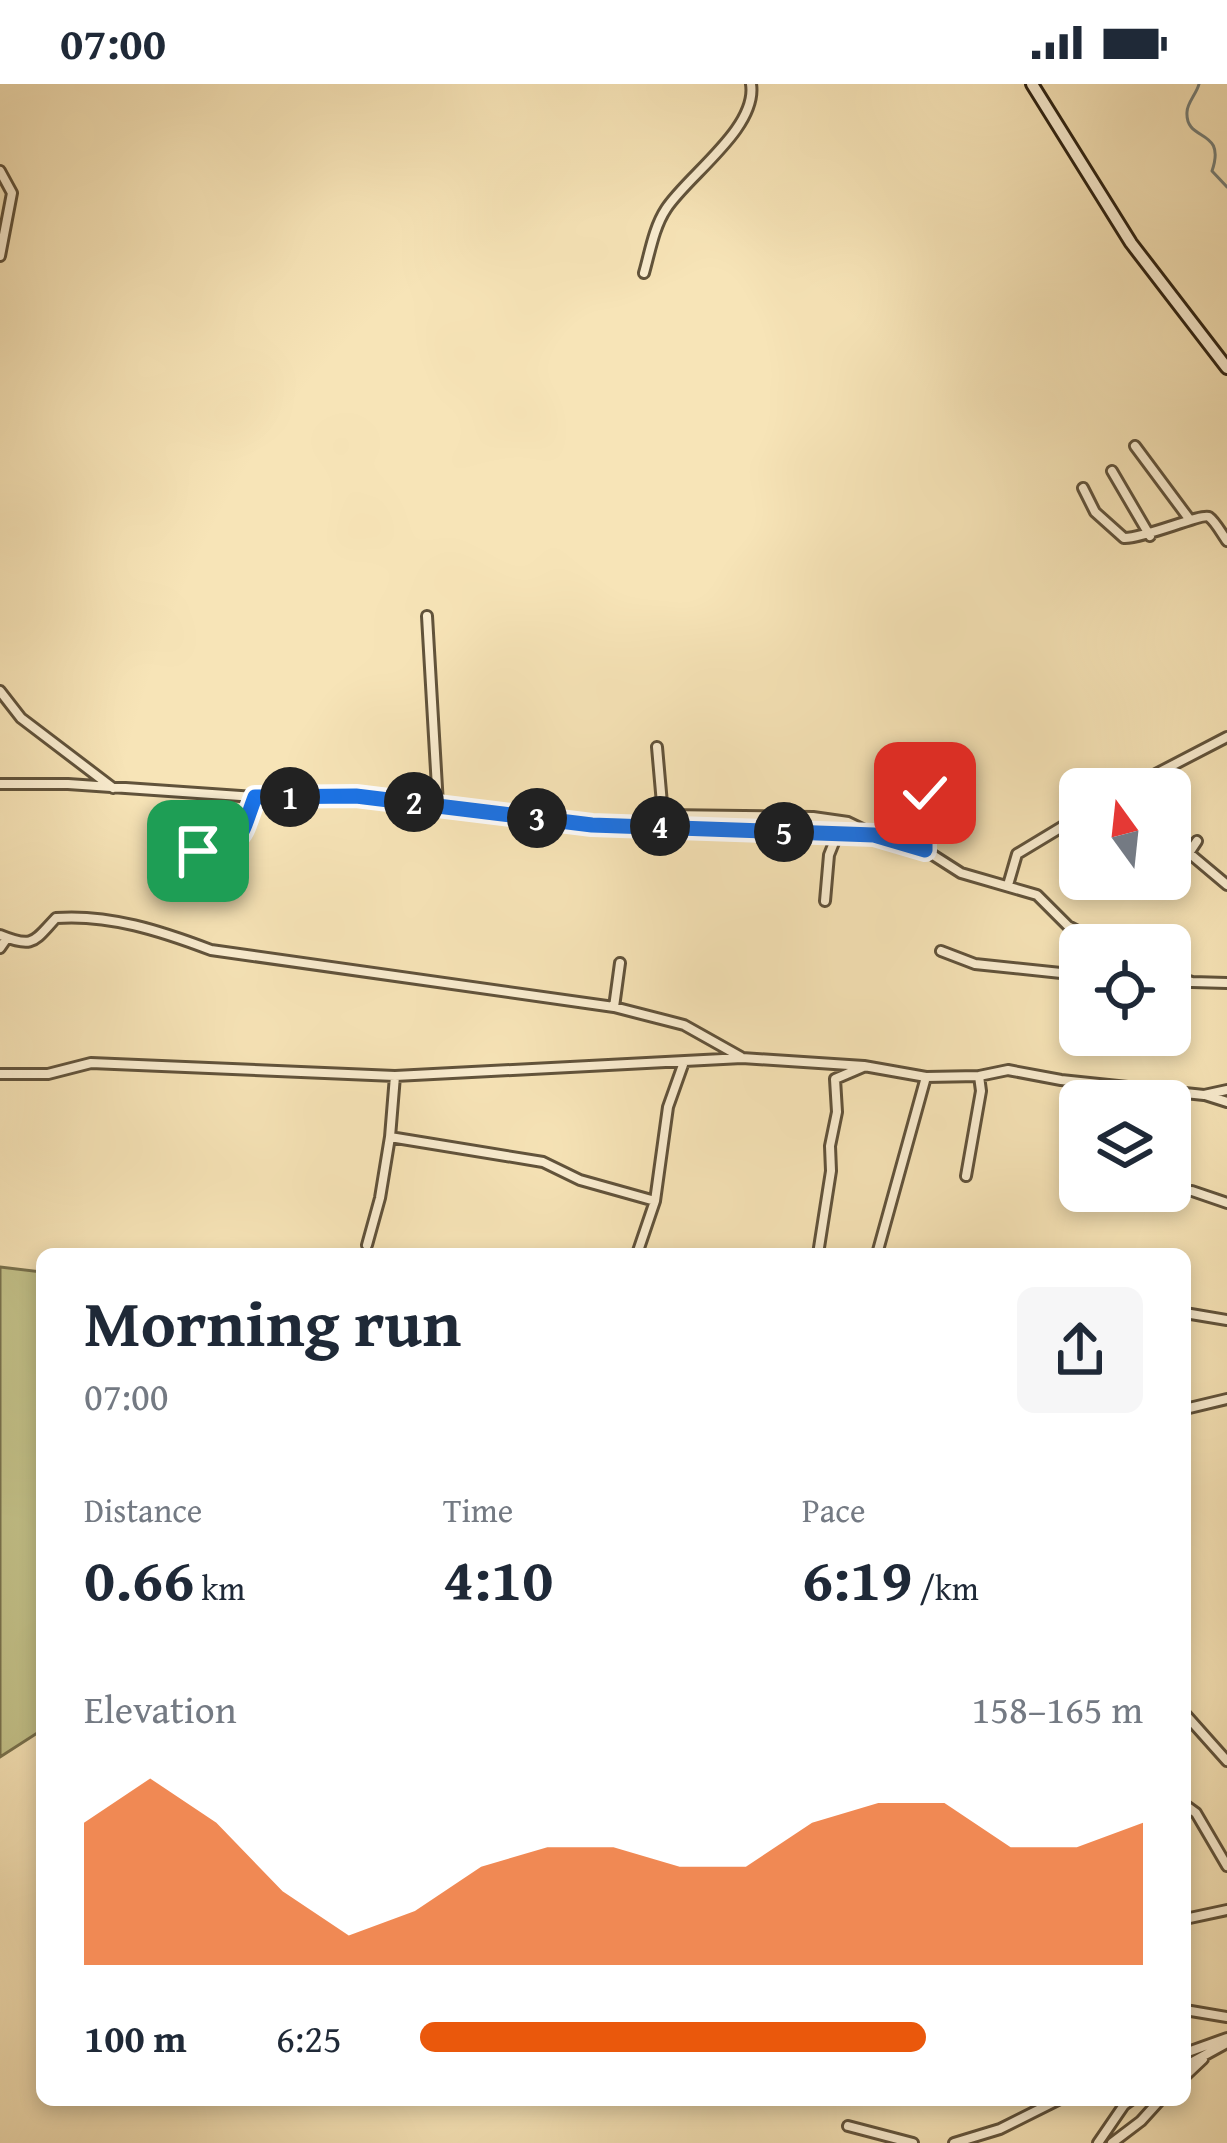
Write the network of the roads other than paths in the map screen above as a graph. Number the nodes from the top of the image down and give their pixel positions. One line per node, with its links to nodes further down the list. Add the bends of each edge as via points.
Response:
1 (751, 84): 5 (street, via 753,96 710,164 667,208)
2 (1032, 84): 6 (main road, via 1131,243)
3 (0, 171): 4 (street, via 12,193)
4 (0, 256)
5 (644, 273)
6 (1227, 368)
7 (1135, 446): 10 (street)
8 (1112, 471): 11 (street)
9 (1083, 488): 11 (street, via 1118,534)
10 (1190, 520): 11 (street); 12 (street, via 1207,515)
11 (1150, 536)
12 (1227, 541)
13 (427, 616): 22 (street)
14 (0, 691): 20 (street, via 21,718)
15 (1227, 737): 17 (street)
16 (657, 747): 23 (street, via 663,815)
17 (1167, 768)
18 (924, 771): 29 (street)
19 (0, 784): 20 (street)
20 (115, 789): 21 (street)
21 (255, 797): 22 (street); 30 (street, via 238,840)
22 (438, 805): 24 (street, via 592,825)
23 (711, 817): 24 (street); 27 (street, via 813,817)
24 (694, 826): 26 (street)
25 (1059, 828): 31 (street, via 1017,854)
26 (837, 835): 27 (street); 33 (street)
27 (874, 835): 29 (street)
28 (1197, 841): 32 (street, via 1189,853)
29 (925, 850): 31 (street, via 962,873)
30 (179, 863)
31 (1008, 885): 34 (street, via 1037,895)
32 (1227, 885)
33 (825, 901)
34 (1066, 924)
35 (4, 937): 36 (street); 42 (street, via 30,942 56,918 86,916 211,950)
36 (0, 948)
37 (941, 951): 39 (street, via 975,964)
38 (620, 963): 42 (street)
39 (1059, 973)
40 (1191, 982): 41 (street)
41 (1227, 983)
42 (614, 1007): 43 (street, via 684,1025)
43 (742, 1058): 44 (street); 45 (street)
44 (684, 1062): 47 (street); 56 (street, via 668,1107)
45 (864, 1066): 49 (street); 60 (street, via 835,1079)
46 (0, 1074): 47 (street, via 91,1063)
47 (395, 1076): 53 (street)
48 (979, 1076): 49 (street); 51 (street, via 1008,1070); 54 (street)
49 (926, 1077): 61 (street)
50 (1227, 1090): 51 (street)
51 (1204, 1095): 52 (street)
52 (1227, 1102)
53 (390, 1138): 56 (street, via 543,1162); 58 (street)
54 (966, 1176)
55 (1192, 1191): 57 (street)
56 (655, 1201): 59 (street)
57 (1227, 1204)
58 (367, 1245)
59 (639, 1248)
60 (819, 1248)
61 (879, 1248)
62 (1191, 1314): 63 (street)
63 (1227, 1320)
64 (1227, 1399): 65 (street)
65 (1191, 1408)
66 (1191, 1721): 67 (street)
67 (1227, 1761)
68 (1191, 1809): 69 (street)
69 (1227, 1866)
70 (1227, 1910): 71 (street)
71 (1191, 1918)
72 (1191, 2010): 73 (street)
73 (1227, 2017)
74 (1227, 2040): 75 (street); 76 (street)
75 (1212, 2050): 77 (street); 78 (street)
76 (1191, 2051)
77 (1191, 2062)
78 (1191, 2071)
79 (1046, 2106): 84 (street)
80 (1126, 2106): 85 (street)
81 (1155, 2106): 86 (street)
82 (848, 2126): 83 (street)
83 (913, 2143)
84 (954, 2143)
85 (1098, 2143)
86 (1112, 2143)

